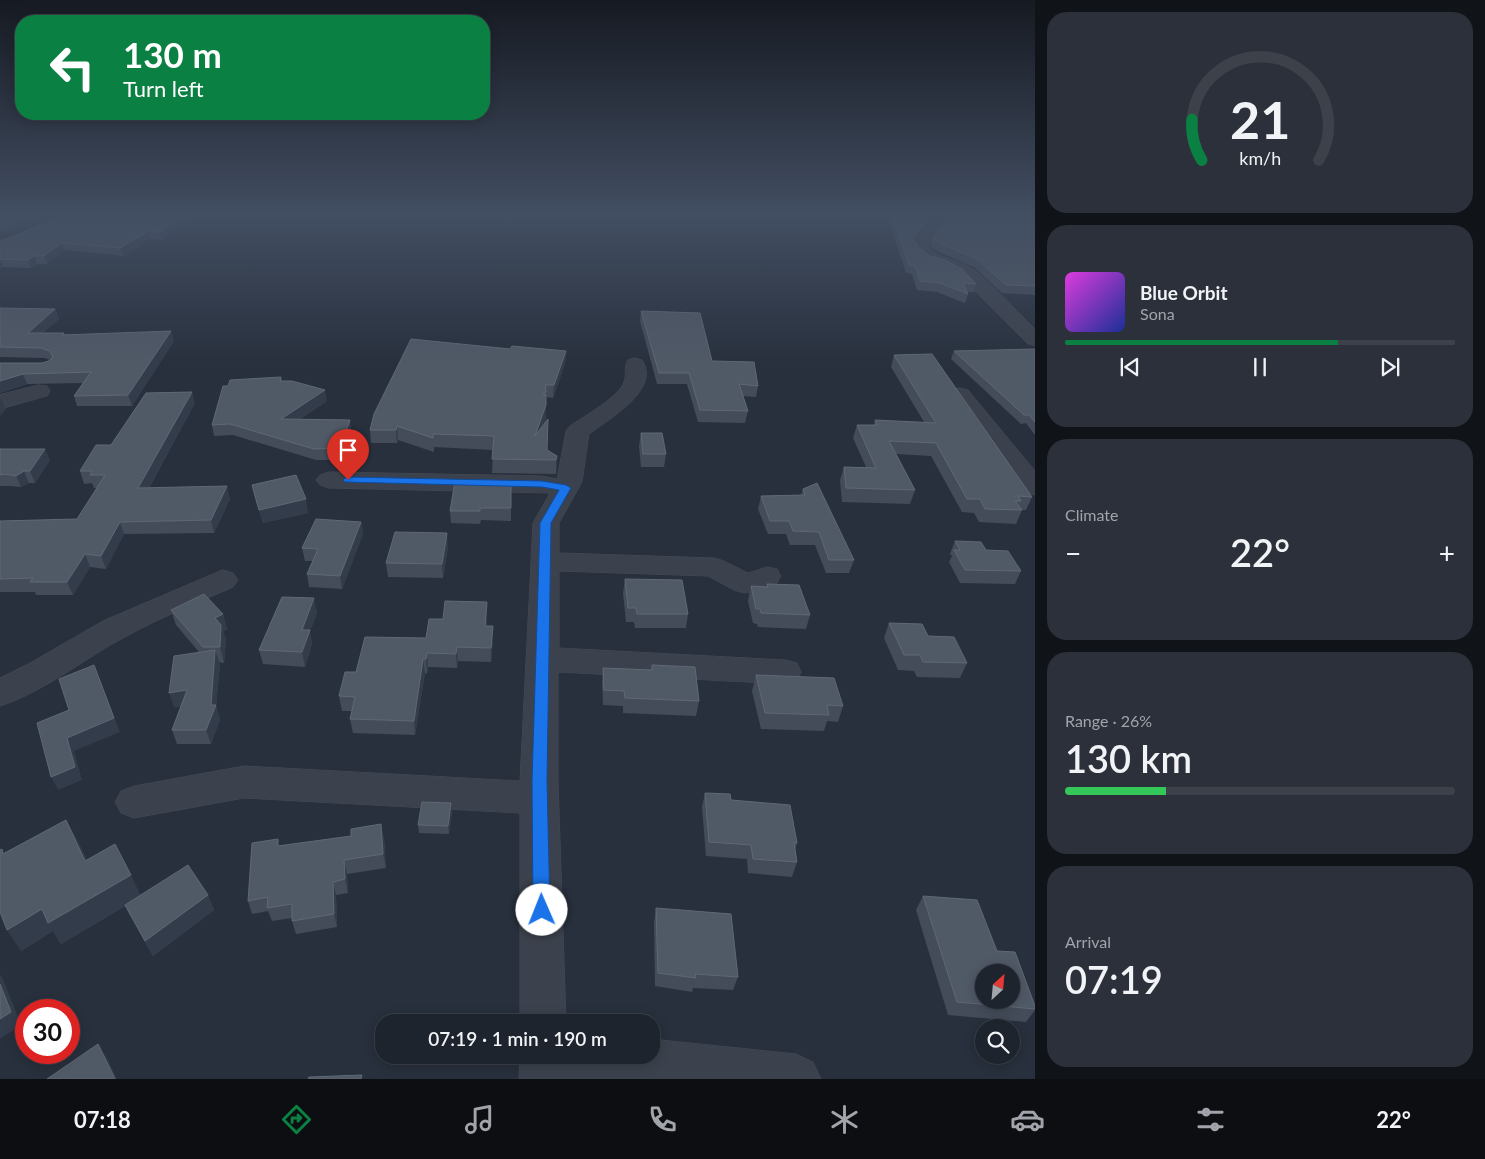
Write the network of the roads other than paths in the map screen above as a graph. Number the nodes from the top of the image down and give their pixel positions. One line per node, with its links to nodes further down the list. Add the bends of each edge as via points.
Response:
1 (949, 263): 2 (street, via 966,272)
2 (1035, 340)
3 (635, 364): 9 (street, via 635,382 626,396 578,431)
4 (38, 392): 6 (street)
5 (960, 394): 8 (street)
6 (0, 402)
7 (329, 480): 9 (street, via 542,484)
8 (1035, 487)
9 (566, 488): 10 (street, via 546,523)
10 (545, 562): 11 (street, via 714,567 744,583 759,582); 13 (street)
11 (767, 576)
12 (223, 580): 15 (street, via 114,630)
13 (542, 659): 14 (street); 16 (street)
14 (785, 672)
15 (0, 693)
16 (540, 798): 17 (street, via 244,782); 18 (street)
17 (134, 802)
18 (544, 1014)
19 (544, 1064): 21 (street)
20 (655, 1064): 22 (street)
21 (544, 1079)
22 (796, 1079)

